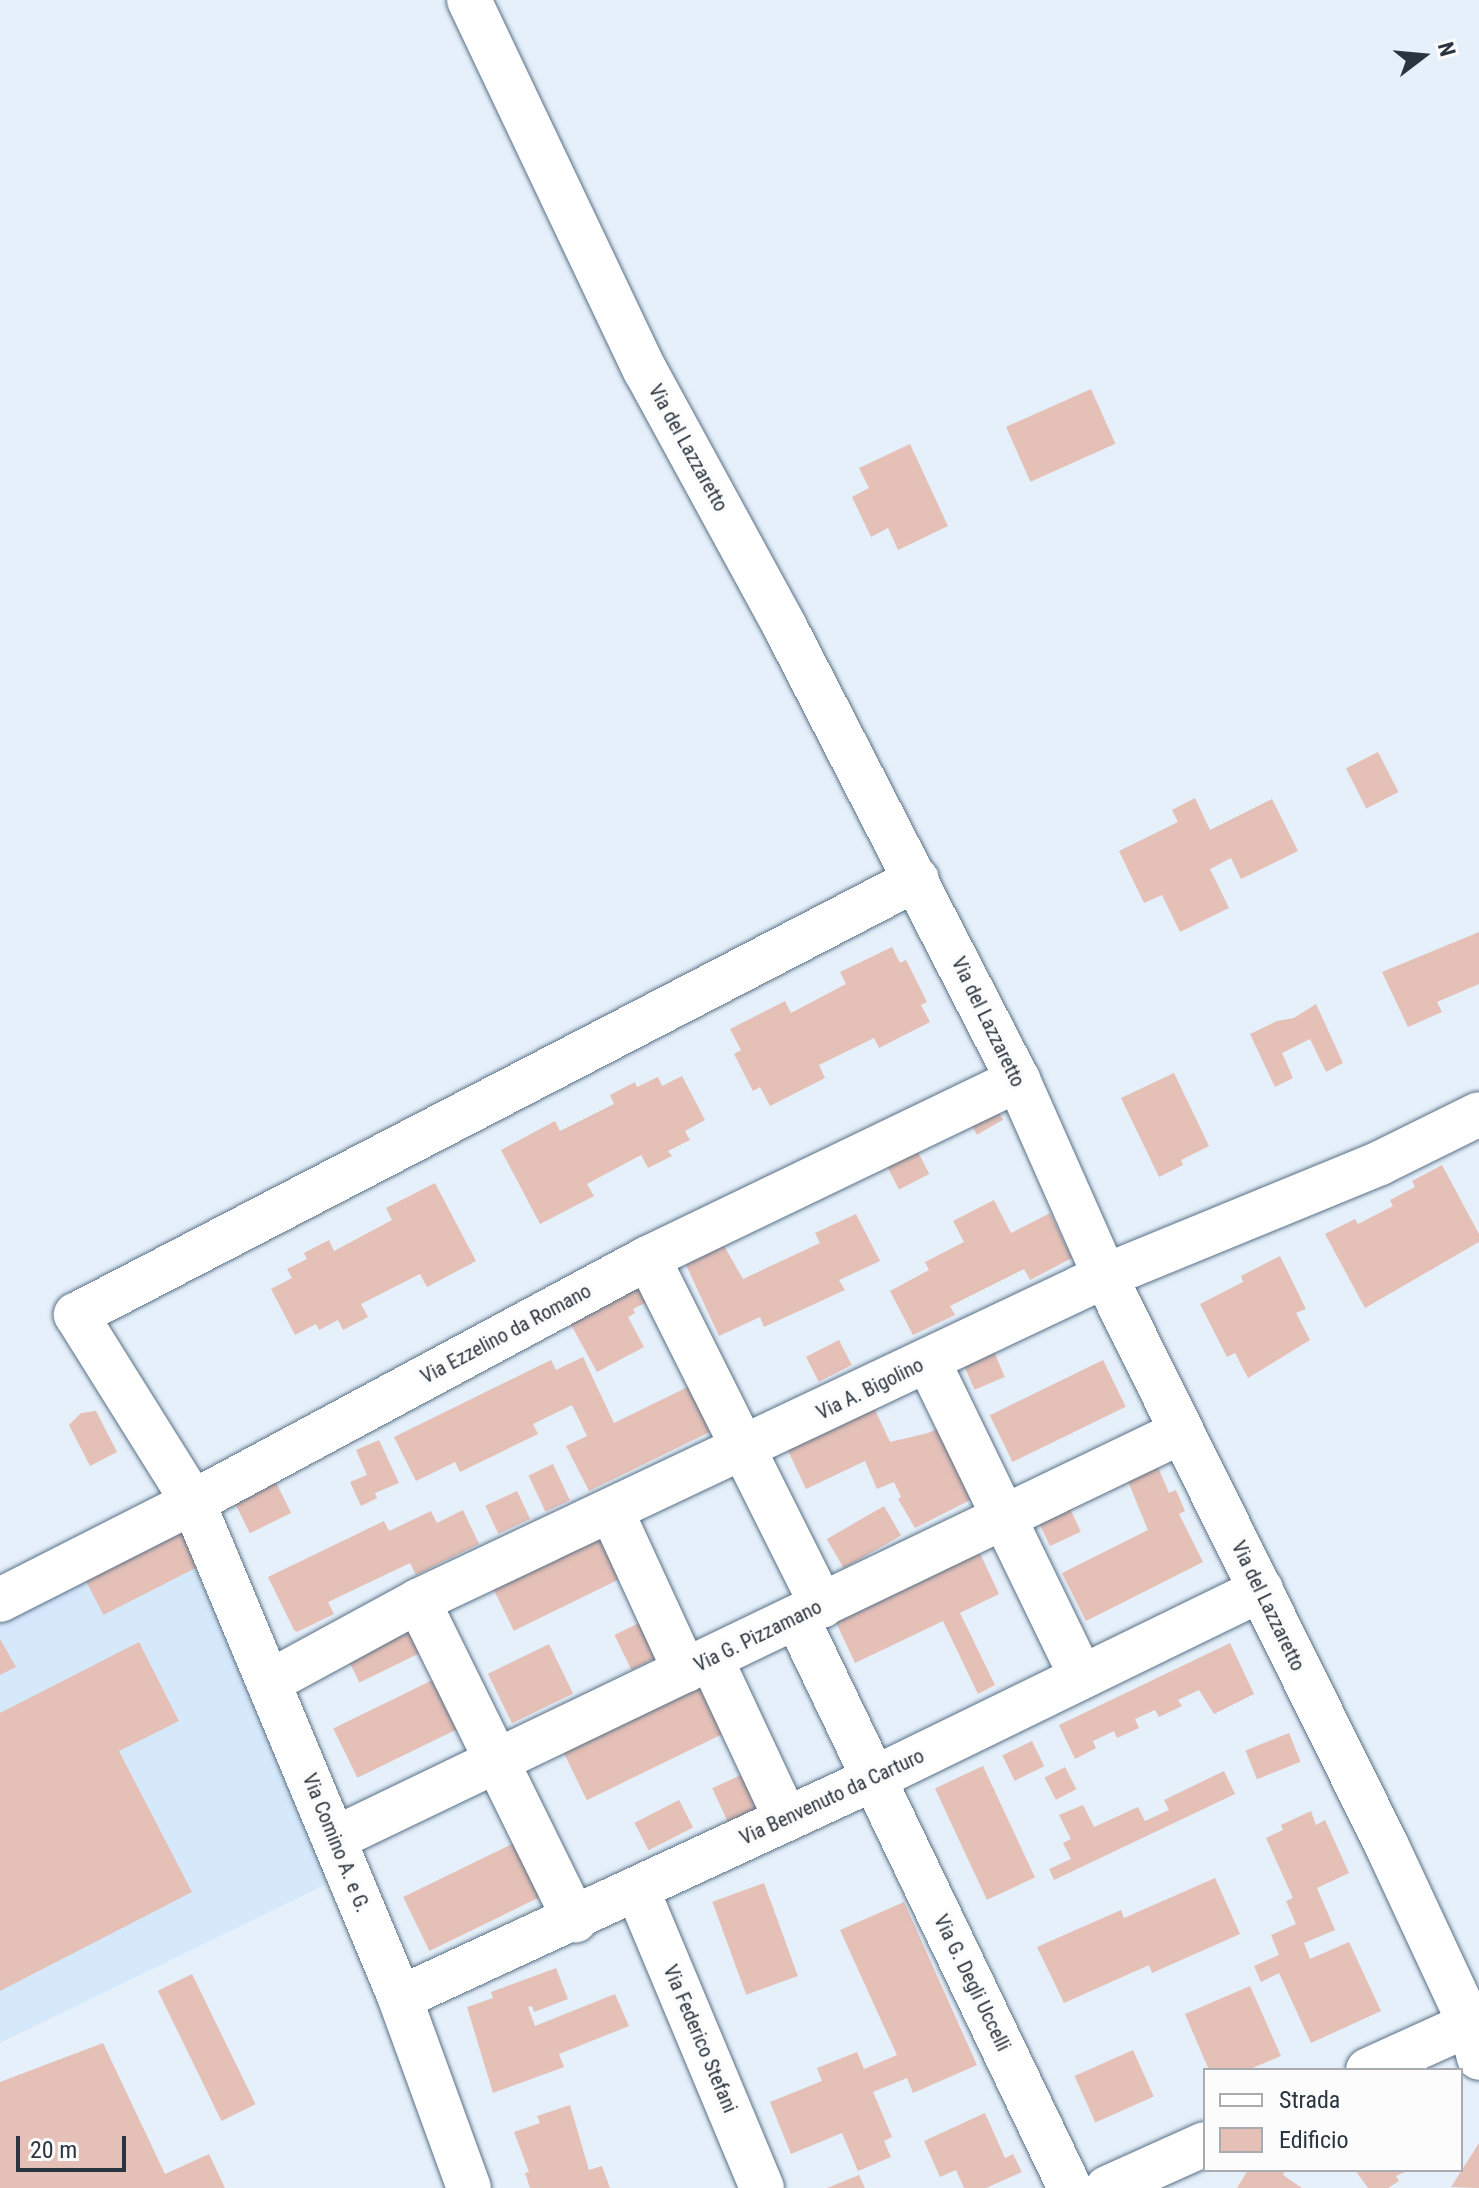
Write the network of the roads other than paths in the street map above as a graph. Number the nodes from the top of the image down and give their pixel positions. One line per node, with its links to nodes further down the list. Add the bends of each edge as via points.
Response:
1 (469, 0): 2 (street, Via del Lazzaretto, via 645,370)
2 (917, 879): 3 (street, Via del Lazzaretto); 10 (street, Via Comino A. e G., via 76,1315)
3 (1018, 1080): 5 (street, Via Ezzelino da Romano); 6 (street, Via del Lazzaretto)
4 (1479, 1114): 6 (street, Via A. Bigolino, via 1380,1163)
5 (648, 1258): 9 (street, Via G. Degli Uccelli); 10 (street, Via Ezzelino da Romano)
6 (1105, 1276): 7 (street, Via A. Bigolino); 8 (street, Via del Lazzaretto)
7 (928, 1361): 9 (street, Via A. Bigolino); 12 (street)
8 (1181, 1432): 12 (street, Via G. Pizzamano); 13 (street, Via del Lazzaretto)
9 (744, 1450): 11 (street, Via A. Bigolino); 16 (street, Via G. Degli Uccelli)
10 (193, 1502): 14 (street, Via Ezzelino da Romano); 19 (street, Via Comino A. e G.)
11 (611, 1510): 15 (street, Via A. Bigolino); 17 (street)
12 (1004, 1517): 16 (street, Via G. Pizzamano); 18 (street)
13 (1261, 1590): 18 (street, Via Benvenuto da Carturo); 27 (street, Via del Lazzaretto)
14 (0, 1600)
15 (418, 1601): 19 (street, Via A. Bigolino); 20 (street)
16 (809, 1612): 17 (street, Via G. Pizzamano); 21 (street, Via G. Degli Uccelli)
17 (698, 1665): 20 (street, Via G. Pizzamano); 22 (street)
18 (1081, 1676): 21 (street, Via Benvenuto da Carturo)
19 (269, 1682): 23 (street, Via Comino A. e G.)
20 (498, 1763): 23 (street, Via G. Pizzamano); 25 (street)
21 (873, 1779): 22 (street, Via Benvenuto da Carturo); 32 (street, Via G. Degli Uccelli)
22 (786, 1819): 24 (street, Via Benvenuto da Carturo)
23 (334, 1839): 26 (street, Via Comino A. e G.)
24 (637, 1889): 25 (street, Via Benvenuto da Carturo); 31 (street, Via Federico Stefani)
25 (575, 1920): 26 (street, Via Benvenuto da Carturo)
26 (400, 1998): 30 (street, Via Comino A. e G.)
27 (1474, 2041): 28 (street)
28 (1375, 2068)
29 (1203, 2145): 33 (street)
30 (469, 2188)
31 (762, 2188)
32 (1070, 2188)
33 (1107, 2188)

